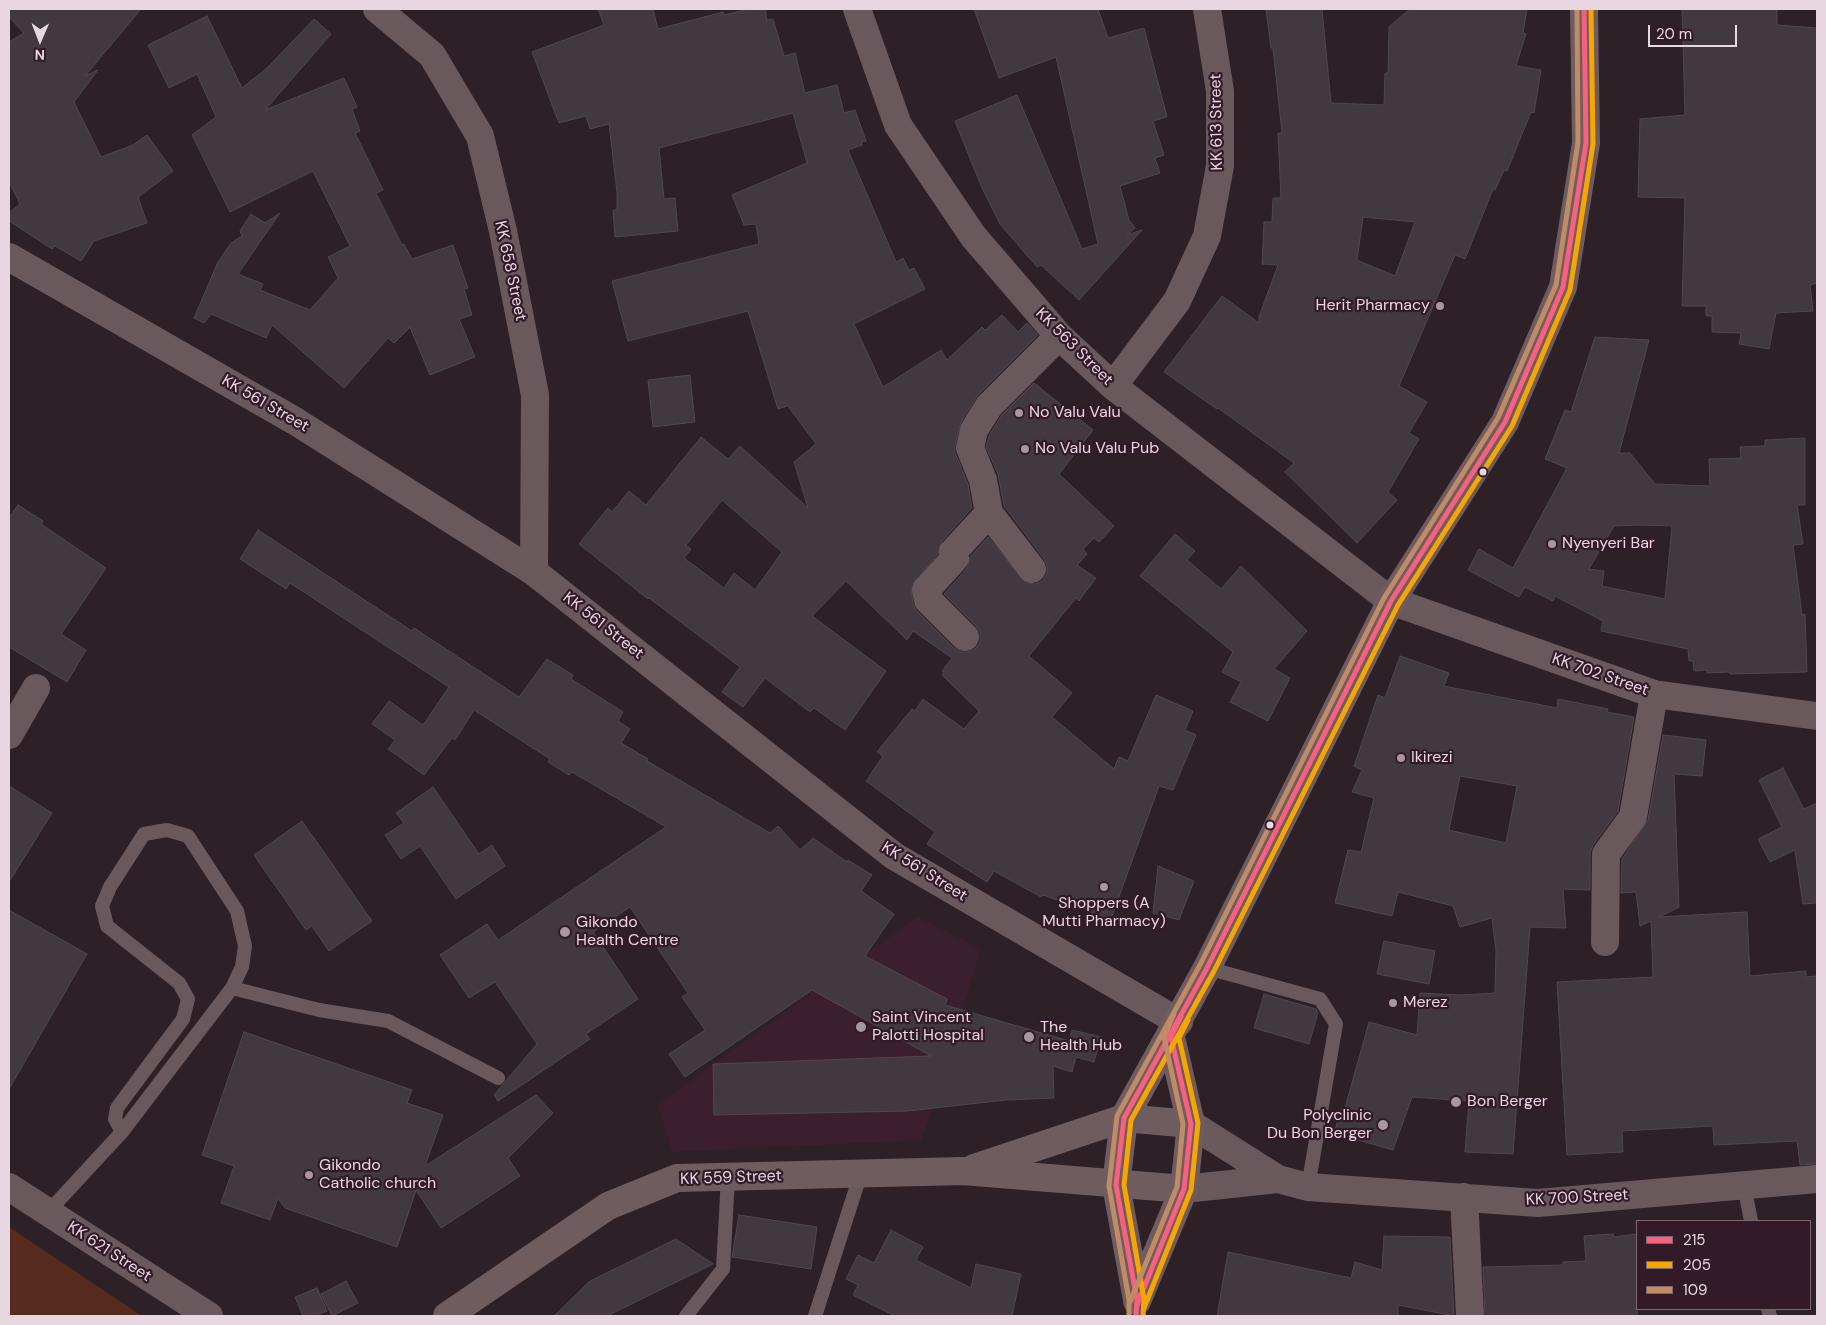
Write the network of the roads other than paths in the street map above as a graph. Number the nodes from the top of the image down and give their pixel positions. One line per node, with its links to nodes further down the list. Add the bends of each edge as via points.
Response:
1 (857, 9): 6 (street, KK 563 Street, via 898,125 974,236)
2 (1207, 9): 7 (street, KK 613 Street, via 1220,91 1220,166 1207,236 1177,301)
3 (1584, 9): 11 (main road, via 1586,143 1563,287 1505,422)
4 (380, 10): 10 (street, KK 658 Street, via 432,56 480,136 503,231 535,395)
5 (9, 257): 10 (street, KK 561 Street, via 295,421)
6 (1059, 336): 7 (street, KK 563 Street); 8 (street, via 989,406 974,430 970,448 983,480)
7 (1113, 386): 11 (street, KK 563 Street)
8 (990, 513): 9 (street); 12 (street, via 953,552 956,558 926,590 928,600)
9 (1032, 569)
10 (534, 572): 20 (street, KK 561 Street, via 894,856)
11 (1391, 601): 14 (street, KK 702 Street); 18 (main road)
12 (965, 637)
13 (36, 688): 16 (street)
14 (1654, 694): 15 (street, KK 702 Street); 17 (street, via 1633,817 1606,854)
15 (1817, 716)
16 (9, 735)
17 (1605, 942)
18 (1207, 968): 20 (main road); 33 (lane, via 1320,999 1336,1024)
19 (232, 988): 21 (lane, via 320,1010 388,1021); 24 (lane); 24 (lane, via 242,967 245,946 237,911 188,836 167,830 144,834 110,887 102,906 107,926 178,982 188,1000 183,1019 117,1108 115,1120)
20 (1175, 1029): 22 (main road); 23 (main road)
21 (498, 1078)
22 (1124, 1118): 23 (main road, KK 559 Street); 25 (main road, KK 559 Street); 30 (main road)
23 (1191, 1124): 28 (street, KK 700 Street); 34 (main road)
24 (122, 1132): 36 (lane)
25 (963, 1171): 26 (main road, KK 559 Street); 30 (main road, KK 559 Street)
26 (861, 1173): 27 (main road, KK 559 Street); 42 (lane)
27 (728, 1176): 40 (main road, KK 559 Street, via 677,1178 608,1206); 41 (lane, via 723,1269)
28 (1278, 1179): 33 (street, KK 700 Street); 34 (street, KK 700 Street)
29 (1817, 1179): 31 (street, KK 700 Street)
30 (1116, 1185): 34 (main road, KK 559 Street); 38 (main road)
31 (1744, 1185): 35 (street, KK 700 Street, via 1538,1202); 37 (lane)
32 (9, 1187): 36 (street, KK 621 Street)
33 (1308, 1187): 35 (street, KK 700 Street)
34 (1184, 1189): 38 (main road)
35 (1464, 1197): 43 (street)
36 (48, 1212): 39 (street, KK 621 Street)
37 (1751, 1220)
38 (1137, 1308)
39 (209, 1316)
40 (447, 1316)
41 (686, 1316)
42 (816, 1316)
43 (1470, 1316)

